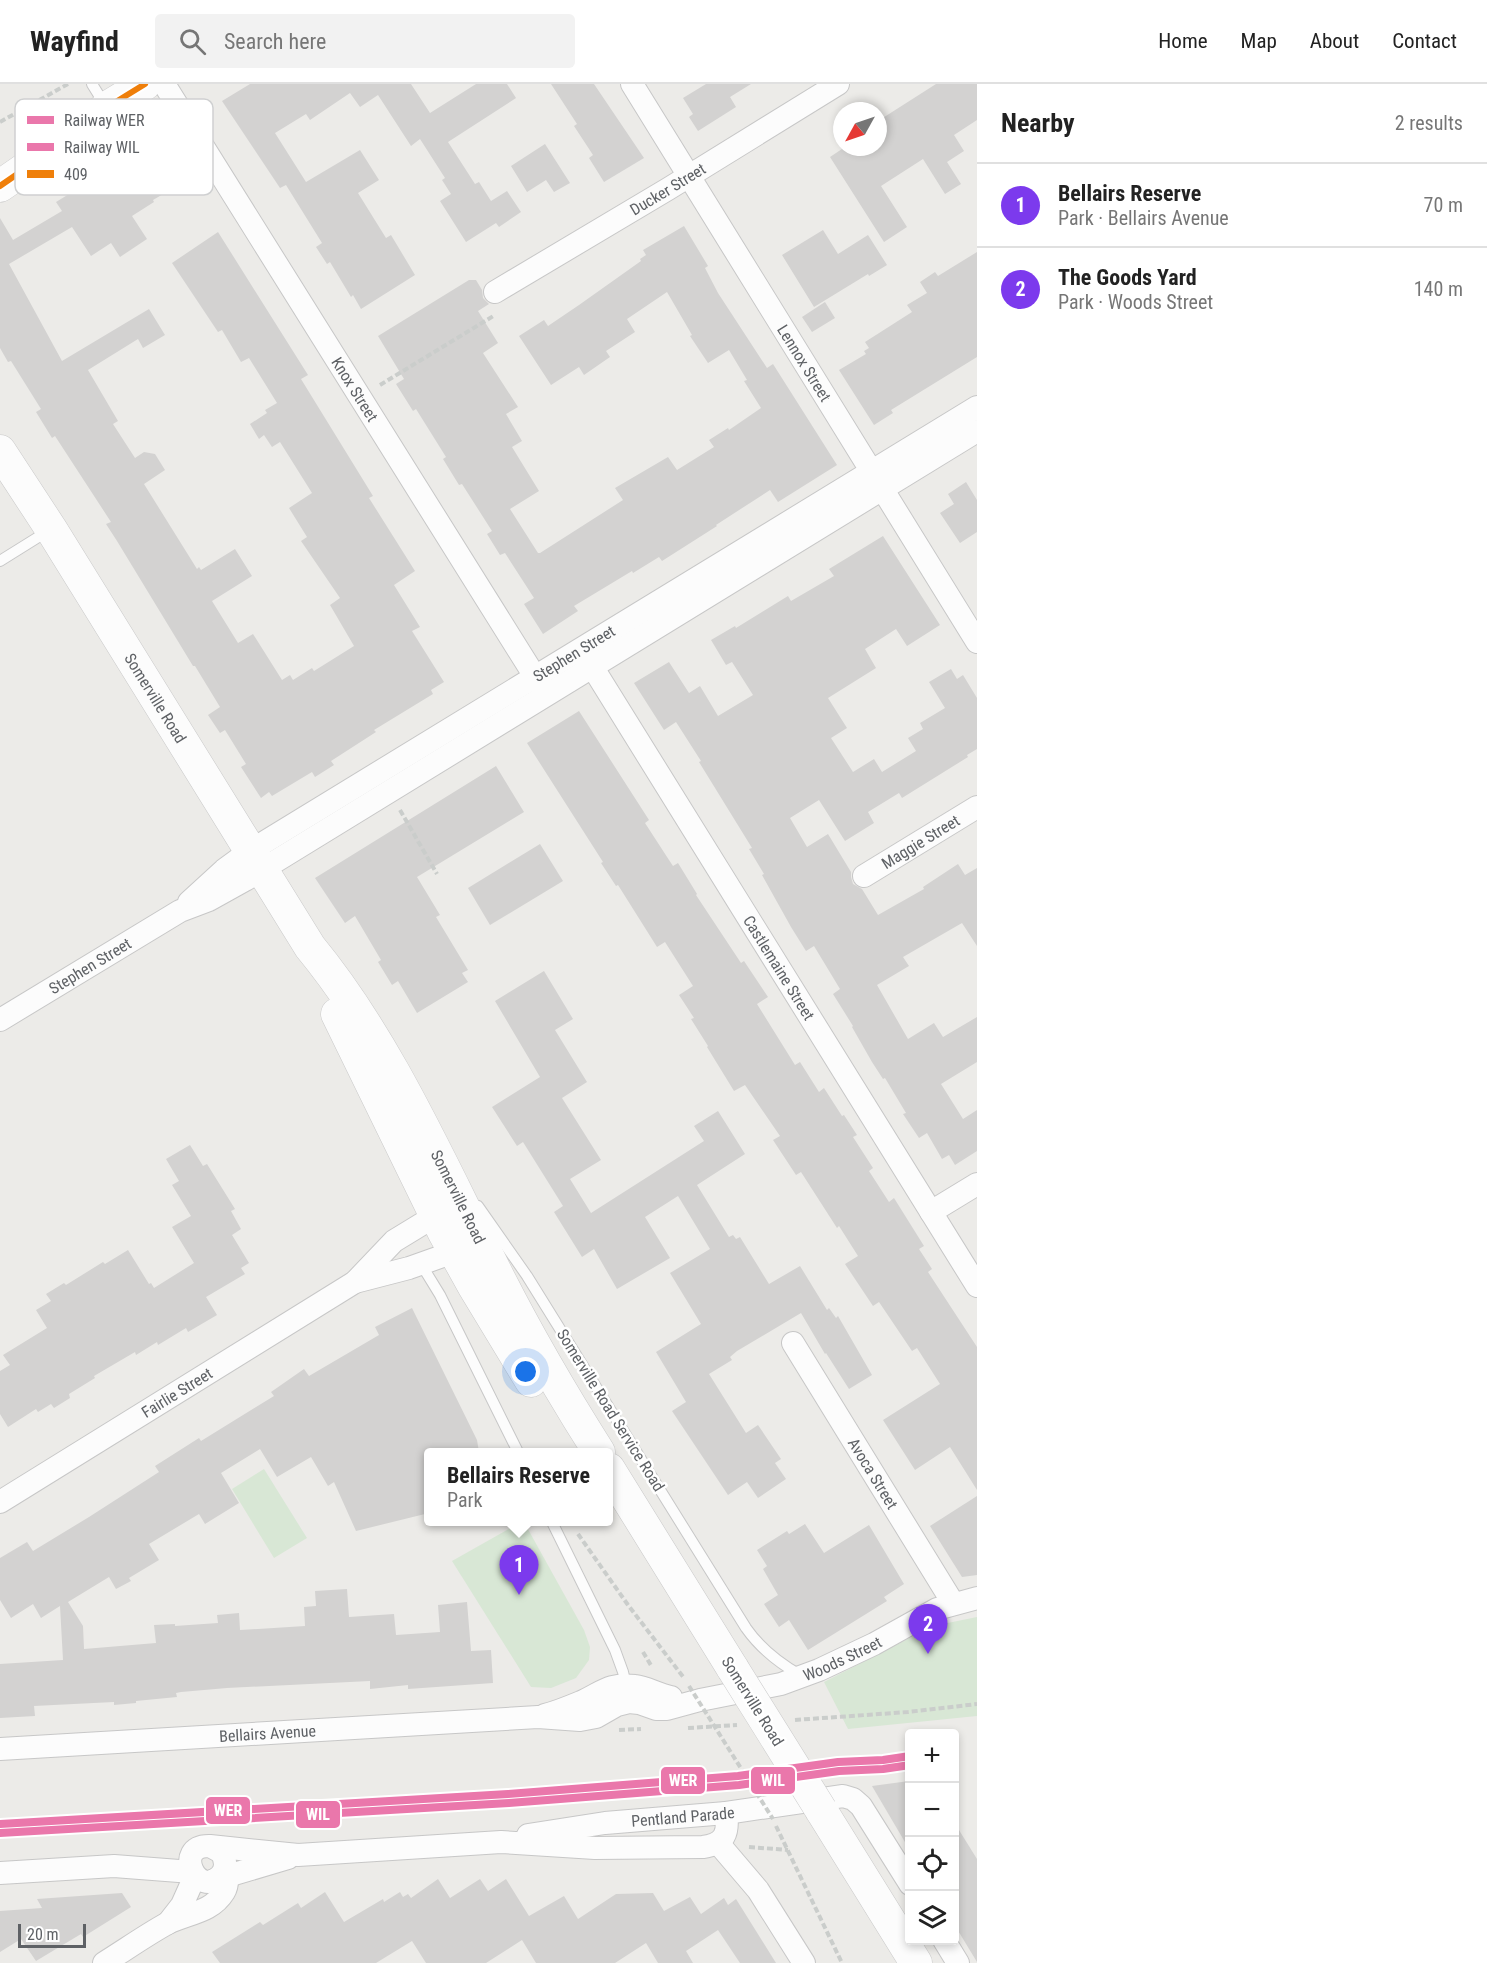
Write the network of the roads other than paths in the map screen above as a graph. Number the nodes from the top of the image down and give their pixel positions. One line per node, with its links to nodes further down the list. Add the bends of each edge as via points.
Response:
1 (145, 84): 5 (main road)
2 (164, 84): 6 (street, Knox Street)
3 (632, 84): 11 (street, Lennox Street)
4 (838, 84): 11 (street, Ducker Street)
5 (99, 96)
6 (173, 99)
7 (15, 151): 8 (main road)
8 (0, 160)
9 (213, 162): 22 (street, Knox Street)
10 (15, 176): 12 (main road)
11 (689, 176): 13 (street, Ducker Street); 17 (street, Lennox Street)
12 (0, 186)
13 (495, 292)
14 (977, 407): 17 (street, Stephen Street)
15 (977, 431): 17 (street, Stephen Street)
16 (0, 451): 18 (main road, Somerville Road)
17 (877, 480): 20 (street, Lennox Street); 21 (street, Stephen Street)
18 (51, 529): 19 (lane); 24 (main road, Somerville Road)
19 (0, 561)
20 (977, 642)
21 (587, 657): 22 (street, Stephen Street); 30 (street, Castlemaine Street)
22 (541, 686): 24 (street, Stephen Street); 24 (street, Stephen Street, via 389,791)
23 (977, 807): 25 (street, Maggie Street)
24 (256, 860): 26 (main road, Somerville Road); 27 (street, Stephen Street, via 211,881 180,911)
25 (864, 876)
26 (310, 946): 28 (main road, Somerville Road, via 345,992); 31 (main road, Somerville Road, via 339,1018)
27 (0, 1020)
28 (427, 1135): 32 (main road, Somerville Road); 34 (lane, Somerville Road Service Road)
29 (977, 1184): 30 (street)
30 (931, 1212): 38 (street, Castlemaine Street)
31 (435, 1216): 32 (main road); 33 (street, Fairlie Street); 35 (main road, Somerville Road)
32 (471, 1222): 34 (lane, via 484,1221); 35 (main road); 42 (main road, Somerville Road, via 537,1350)
33 (402, 1235): 36 (street); 37 (street, Fairlie Street)
34 (511, 1251): 49 (lane, Somerville Road Service Road, via 746,1629 770,1654)
35 (454, 1252): 36 (street, Fairlie Street); 41 (main road, Somerville Road)
36 (421, 1264): 37 (street, Fairlie Street); 40 (lane)
37 (355, 1282): 44 (street, Fairlie Street)
38 (977, 1286)
39 (793, 1343): 48 (street, Avoca Street)
40 (516, 1448)
41 (574, 1448)
42 (597, 1448)
43 (613, 1478): 50 (main road, Somerville Road)
44 (0, 1502)
45 (613, 1513): 50 (main road, Somerville Road)
46 (554, 1526): 51 (lane, via 615,1650)
47 (977, 1598): 48 (street, Woods Street)
48 (953, 1603): 49 (street, Woods Street)
49 (802, 1677): 50 (street, Woods Street, via 782,1684)
50 (709, 1683): 51 (street, Woods Street, via 664,1710 639,1703); 54 (main road, Somerville Road, bridge)
51 (628, 1694): 52 (street, Bellairs Avenue, via 598,1716 580,1720 538,1717)
52 (0, 1749)
53 (726, 1813): 55 (street, Pentland Parade, via 605,1823 533,1833); 56 (street, via 726,1835); 62 (street, Pentland Parade, via 843,1796 853,1799)
54 (798, 1815): 67 (main road, Somerville Road); 68 (main road, Somerville Road)
55 (501, 1842): 56 (street, Pentland Parade, via 595,1848 703,1847); 58 (street, Pentland Parade)
56 (718, 1843): 66 (street, via 758,1890)
57 (205, 1847): 58 (street, Pentland Parade); 59 (street, Pentland Parade); 61 (street, via 221,1852); 61 (street, via 190,1858)
58 (298, 1855): 61 (street, Pentland Parade)
59 (114, 1866): 60 (street, Pentland Parade); 61 (street, Pentland Parade)
60 (0, 1873)
61 (211, 1874): 63 (street); 63 (street, via 226,1888 224,1893 202,1912)
62 (905, 1878)
63 (168, 1923): 65 (street)
64 (947, 1945): 69 (street)
65 (104, 1963)
66 (804, 1963)
67 (892, 1963)
68 (916, 1963)
69 (958, 1963)

